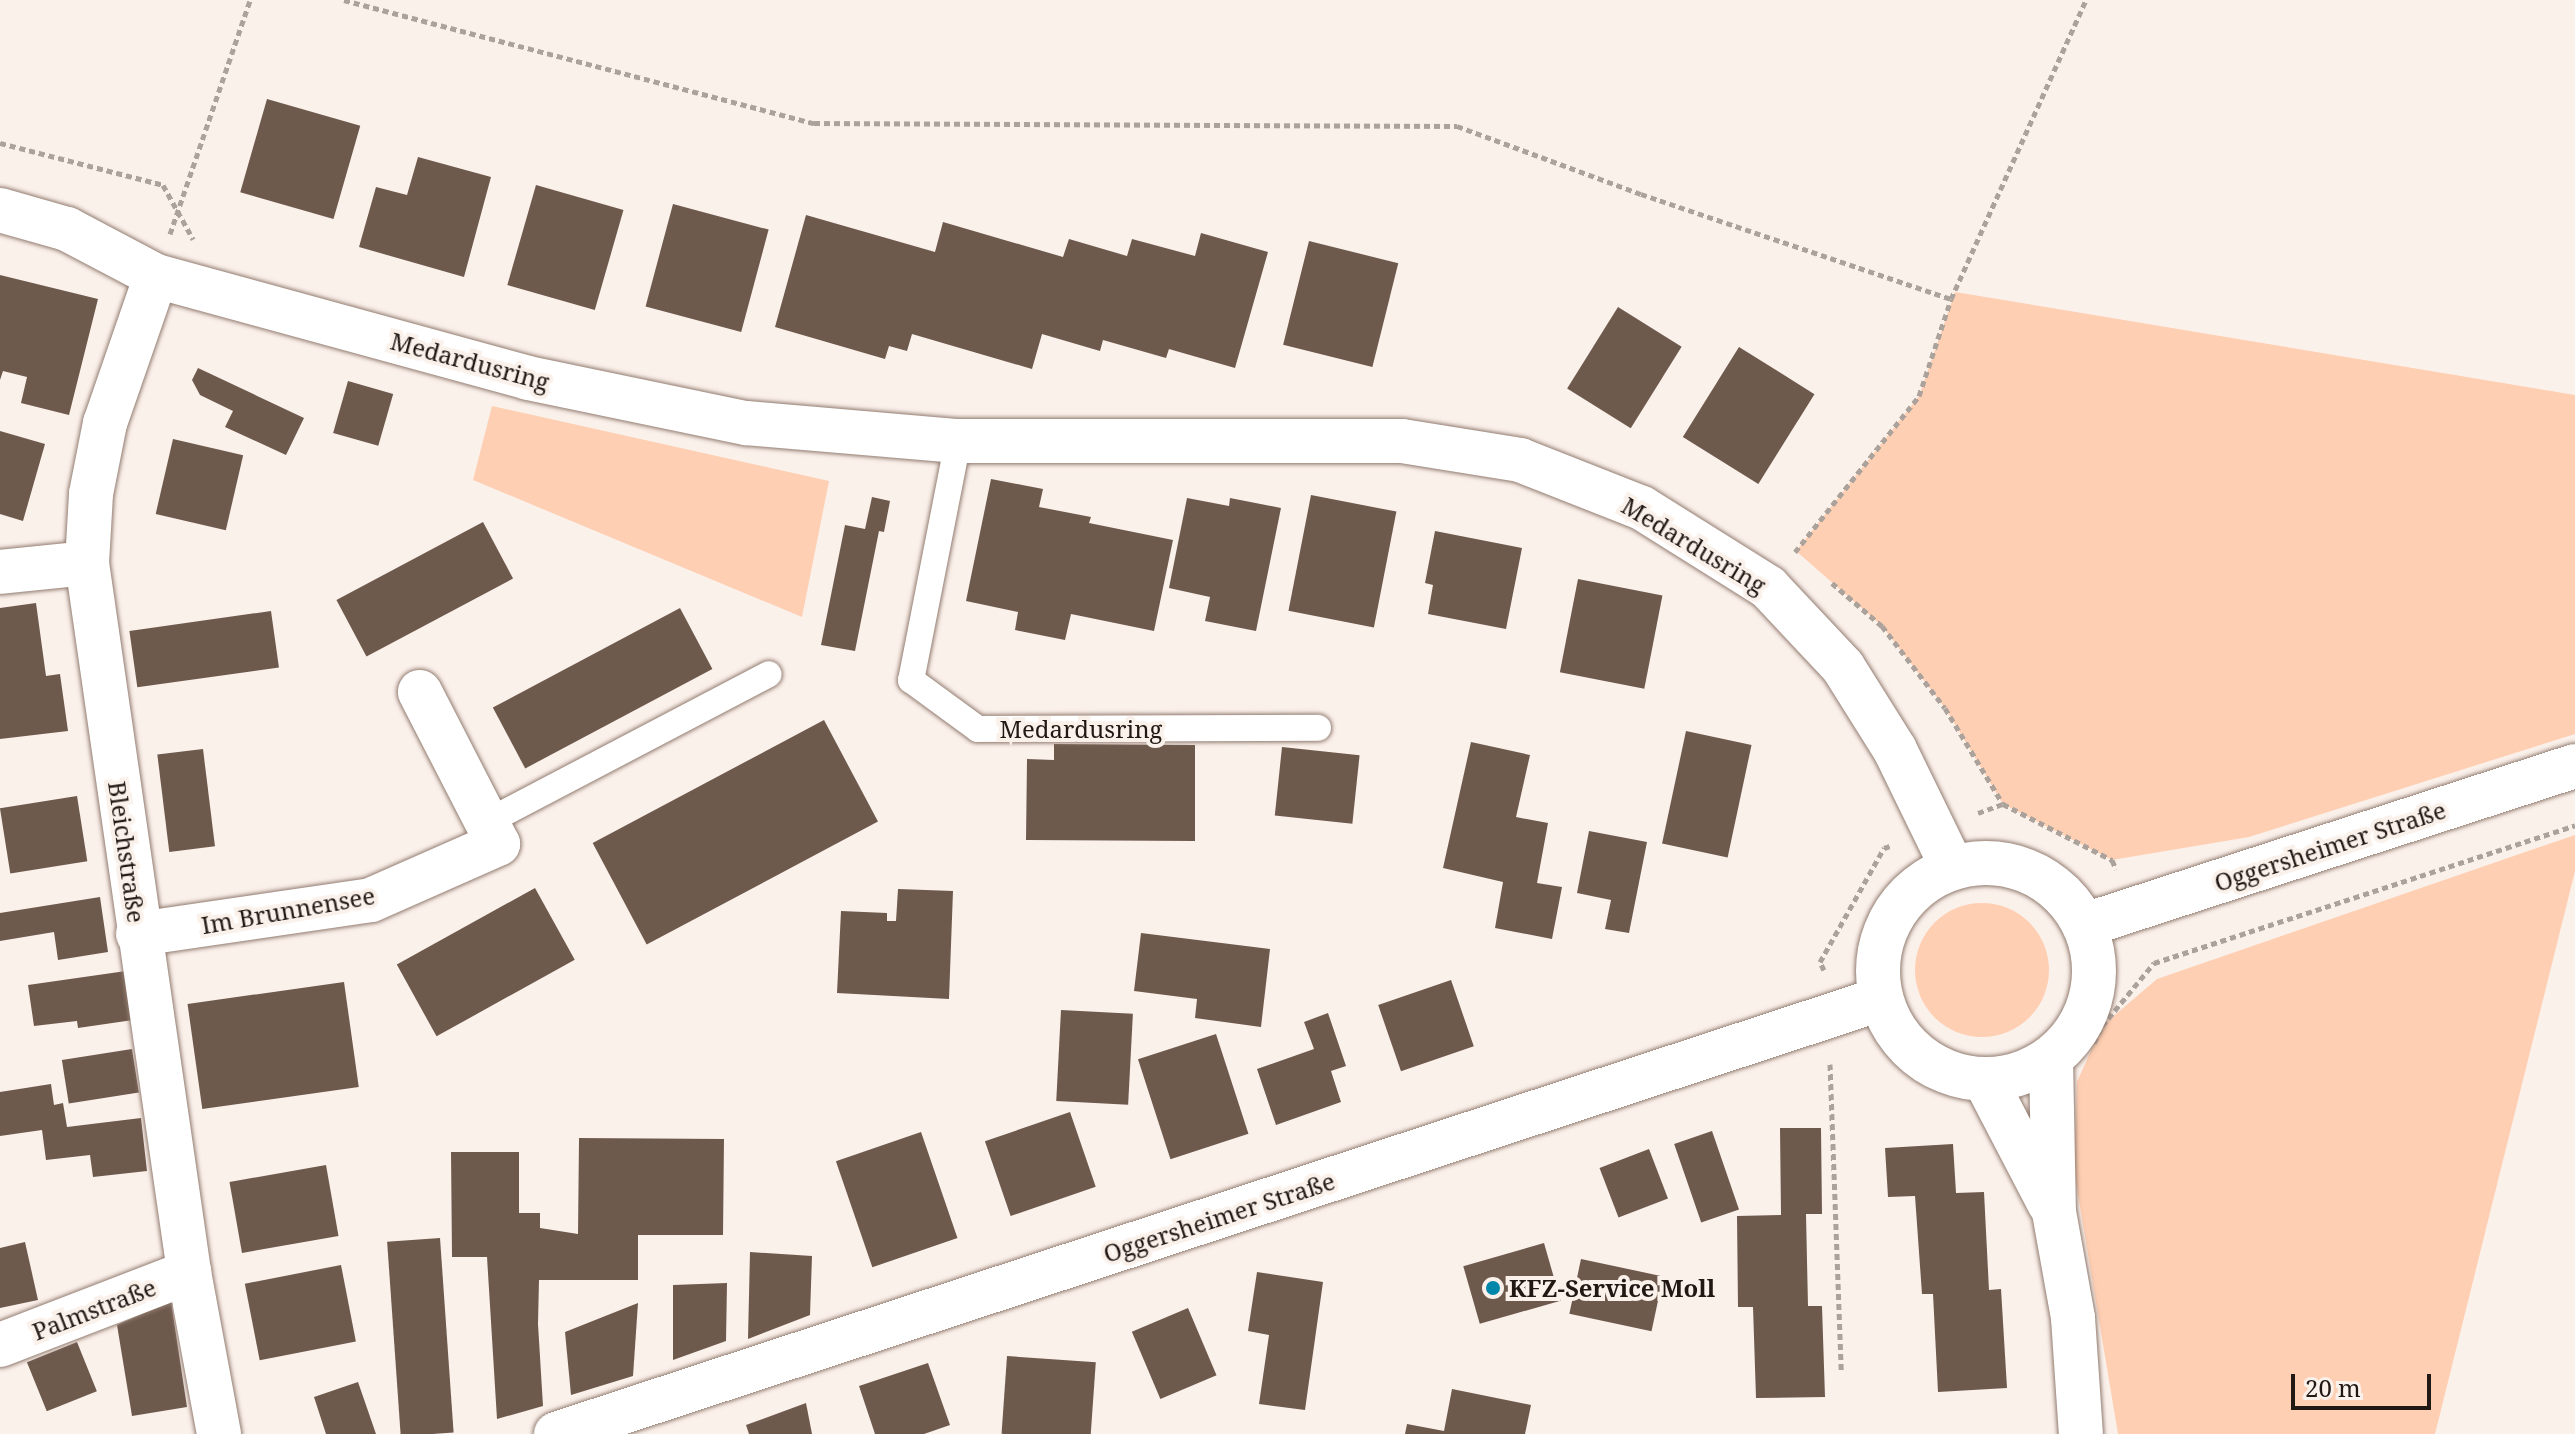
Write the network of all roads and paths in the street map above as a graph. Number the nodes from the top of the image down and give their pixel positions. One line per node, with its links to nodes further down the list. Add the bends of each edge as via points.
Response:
1 (250, 0): 6 (path)
2 (344, 0): 9 (path, via 814,123 1457,126)
3 (2086, 0): 9 (path)
4 (0, 143): 6 (path, via 163,185)
5 (0, 210): 8 (street, Medardusring, via 67,229)
6 (177, 210): 7 (path); 8 (path)
7 (196, 245)
8 (156, 276): 10 (street, Medardusring, via 528,378 746,423); 14 (street, Bleichstraße, via 105,423 91,494)
9 (1951, 299): 12 (path, via 1919,396)
10 (958, 441): 17 (street, Medardusring, via 1402,441 1520,460 1642,508); 20 (lane, Medardusring, via 911,680 978,729)
11 (1783, 543): 12 (path)
12 (1796, 551): 13 (path); 17 (path)
13 (1807, 561)
14 (87, 563): 15 (street); 27 (street, Bleichstraße)
15 (0, 572)
16 (1828, 579): 25 (path, via 1882,626 1945,708 2003,804 2112,860)
17 (1768, 587): 24 (street, Medardusring, via 1843,667 1895,750)
18 (769, 674): 22 (lane)
19 (420, 692): 22 (street)
20 (1318, 728)
21 (2575, 766): 25 (street, Oggersheimer Straße)
22 (487, 822): 27 (street, Im Brunnensee, via 498,844 371,900)
23 (2575, 825): 25 (path, via 2154,963)
24 (1952, 867): 26 (street, via 1979,862 2011,865 2042,877 2067,898); 28 (street, via 1919,885 1897,908 1883,937 1877,968)
25 (2133, 910): 26 (street, Oggersheimer Straße)
26 (2085, 925): 29 (street, via 2095,961 2092,998 2077,1032)
27 (138, 934): 32 (street, Bleichstraße)
28 (1881, 999): 30 (street, via 1896,1032 1919,1057 1950,1074); 35 (street, Oggersheimer Straße)
29 (2051, 1059): 30 (street, via 2020,1075); 31 (street)
30 (1985, 1080): 31 (street)
31 (2054, 1212): 36 (street, via 2073,1318)
32 (189, 1272): 33 (street, Palmstraße); 34 (street, Bleichstraße)
33 (0, 1345)
34 (219, 1434)
35 (556, 1434)
36 (2081, 1434)

